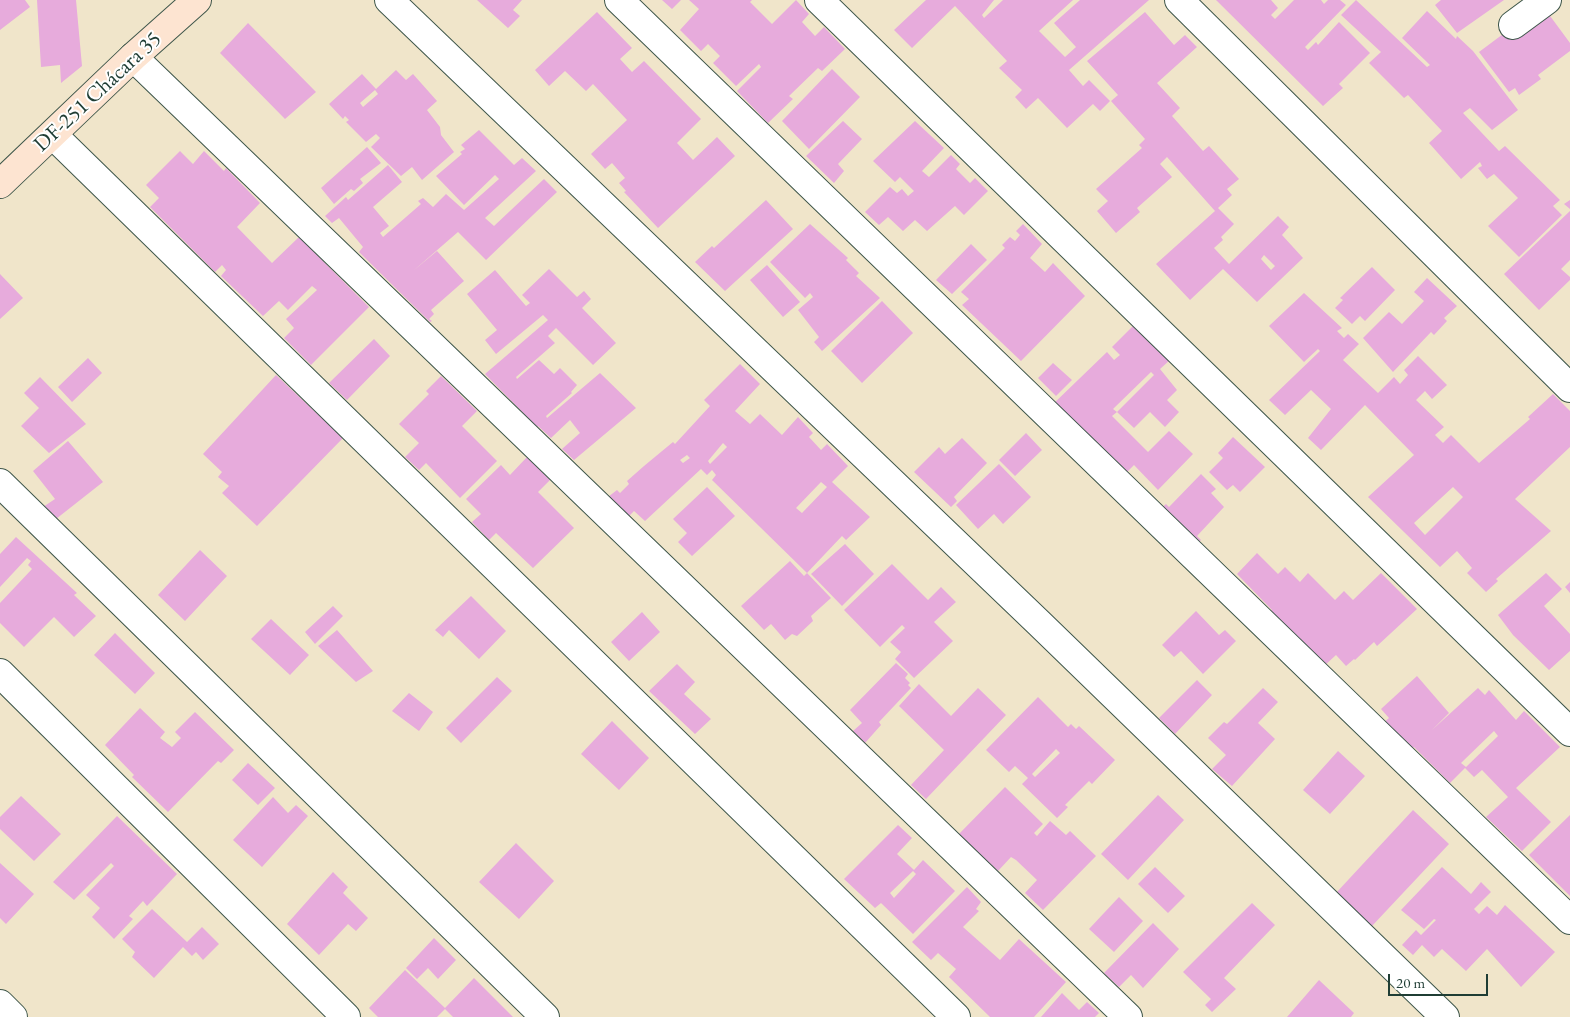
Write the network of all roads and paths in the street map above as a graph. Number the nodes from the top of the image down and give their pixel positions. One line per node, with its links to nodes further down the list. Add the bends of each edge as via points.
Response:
1 (197, 0): 8 (street, DF-251 Chácara 35)
2 (389, 0): 22 (street)
3 (619, 0): 15 (street)
4 (819, 0): 14 (street)
5 (1179, 0): 11 (street)
6 (1547, 0): 7 (street)
7 (1513, 25)
8 (133, 56): 9 (street, DF-251 Chácara 35); 21 (street)
9 (53, 135): 10 (street, DF-251 Chácara 35); 17 (street)
10 (0, 184)
11 (1570, 388)
12 (0, 483): 20 (street)
13 (0, 673): 19 (street)
14 (1570, 732)
15 (1570, 920)
16 (0, 1004): 18 (street)
17 (948, 1014)
18 (13, 1017)
19 (346, 1017)
20 (546, 1017)
21 (1128, 1017)
22 (1445, 1017)

